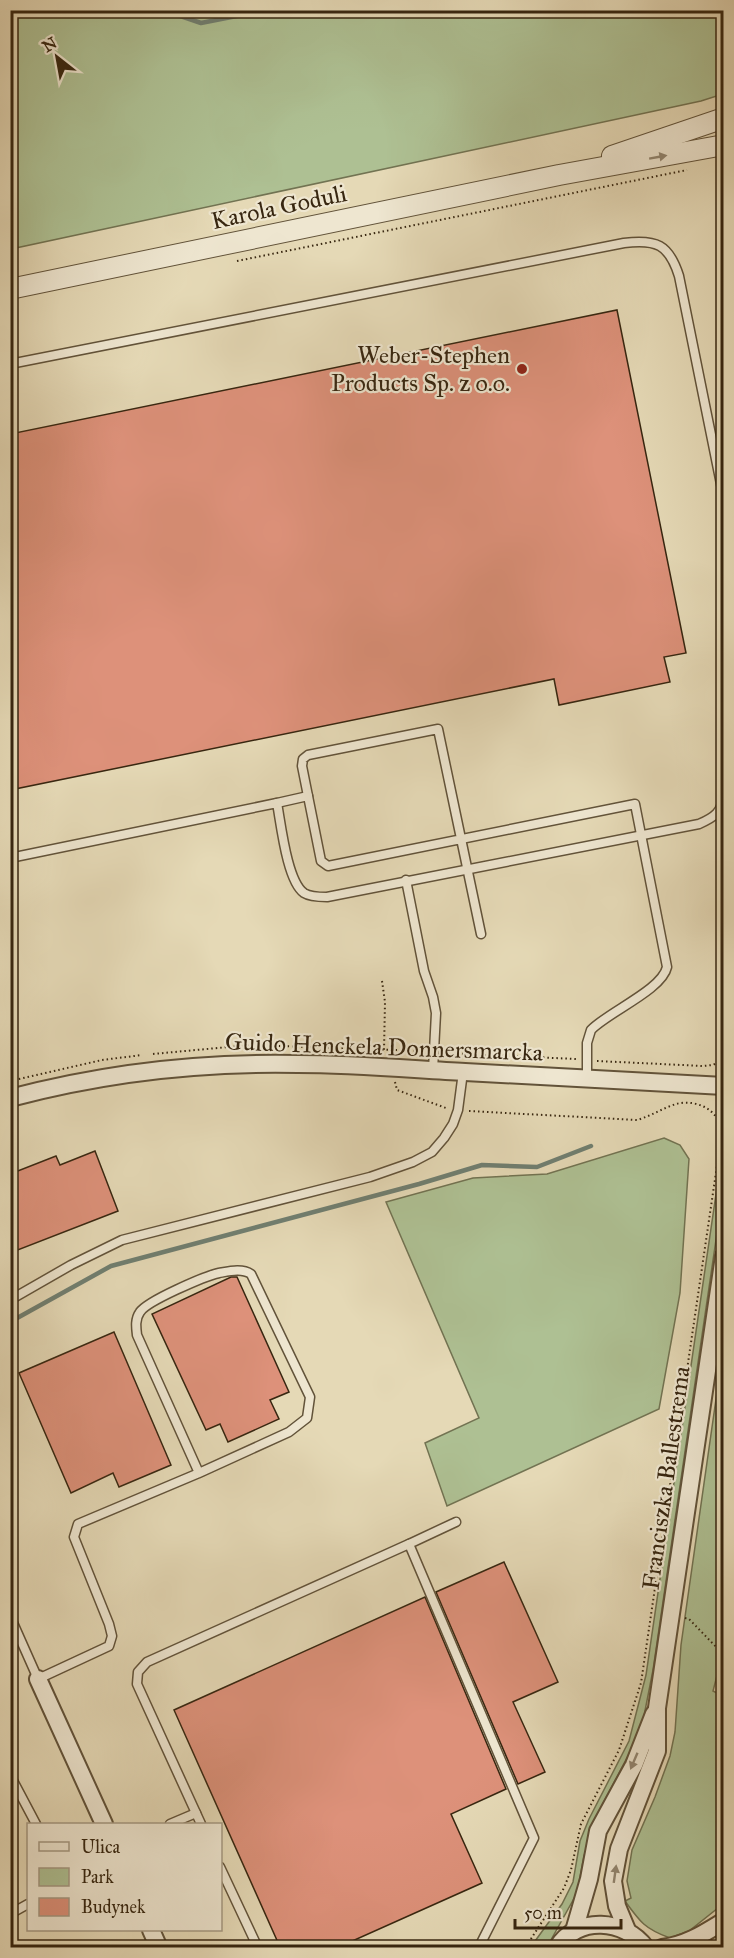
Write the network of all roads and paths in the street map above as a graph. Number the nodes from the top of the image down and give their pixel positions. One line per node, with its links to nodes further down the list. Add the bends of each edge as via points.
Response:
1 (723, 118): 4 (street, Karola Goduli)
2 (723, 145): 4 (street, Karola Goduli, one-way to 2)
3 (686, 170): 5 (path)
4 (559, 175): 6 (street, Karola Goduli)
5 (228, 262)
6 (10, 289)
7 (10, 364): 8 (lane, via 624,243 656,243 669,251 679,276)
8 (723, 499)
9 (723, 794): 12 (lane, via 714,817 699,824)
10 (308, 796): 11 (lane); 13 (lane, via 321,861 328,866); 13 (lane, via 302,766 308,755 438,729)
11 (277, 803): 14 (lane); 16 (lane, via 291,872 304,893 327,897)
12 (642, 835): 13 (lane, via 636,804); 15 (lane); 24 (lane, via 666,972 657,983 591,1030)
13 (461, 839): 15 (lane)
14 (10, 858)
15 (467, 869): 16 (lane); 17 (lane)
16 (406, 880): 22 (lane, via 424,971 434,998)
17 (481, 934)
18 (382, 981): 19 (path)
19 (384, 1050)
20 (723, 1058): 21 (path)
21 (704, 1066)
22 (433, 1070): 23 (street, Guido Henckela Donnersmarcka); 27 (street, Guido Henckela Donnersmarcka, via 217,1065 127,1074)
23 (464, 1072): 24 (street, Guido Henckela Donnersmarcka); 31 (lane, via 453,1124 432,1152 413,1162 122,1240)
24 (587, 1078): 26 (street, Guido Henckela Donnersmarcka)
25 (395, 1086): 28 (path, via 399,1091)
26 (723, 1086)
27 (10, 1098)
28 (452, 1109)
29 (466, 1111): 54 (path, via 637,1120 687,1102 698,1103 712,1112 720,1125 640,1683 620,1750 581,1824 564,1888)
30 (723, 1256): 35 (street, Franciszka Ballestrema)
31 (10, 1299)
32 (199, 1473): 32 (lane, via 135,1326 140,1311 154,1301 218,1273 245,1270 251,1274 310,1396 307,1418 289,1432); 38 (lane, via 78,1524 74,1537 112,1636 109,1646)
33 (456, 1522): 34 (lane)
34 (409, 1544): 41 (lane, via 147,1662 138,1672 137,1684); 53 (lane, via 534,1838 480,1945)
35 (671, 1613): 37 (path, via 688,1619); 39 (street, Franciszka Ballestrema)
36 (10, 1616): 38 (lane)
37 (723, 1655)
38 (38, 1679): 43 (street)
39 (657, 1708): 50 (street, Franciszka Ballestrema, one-way to 39, via 617,1906 613,1881 619,1849 657,1751); 51 (street, Franciszka Ballestrema, one-way to 51, via 634,1765 598,1831)
40 (10, 1774): 42 (lane)
41 (196, 1813): 44 (lane); 45 (lane)
42 (35, 1823)
43 (104, 1823)
44 (172, 1823)
45 (201, 1823)
46 (222, 1871): 52 (lane)
47 (27, 1905): 48 (lane)
48 (10, 1914)
49 (723, 1921): 57 (street, via 694,1939); 58 (street)
50 (627, 1930): 51 (street, via 591,1925); 56 (street)
51 (573, 1931): 55 (street)
52 (258, 1947)
53 (473, 1947)
54 (525, 1947)
55 (557, 1947)
56 (649, 1947)
57 (662, 1947)
58 (700, 1947)

